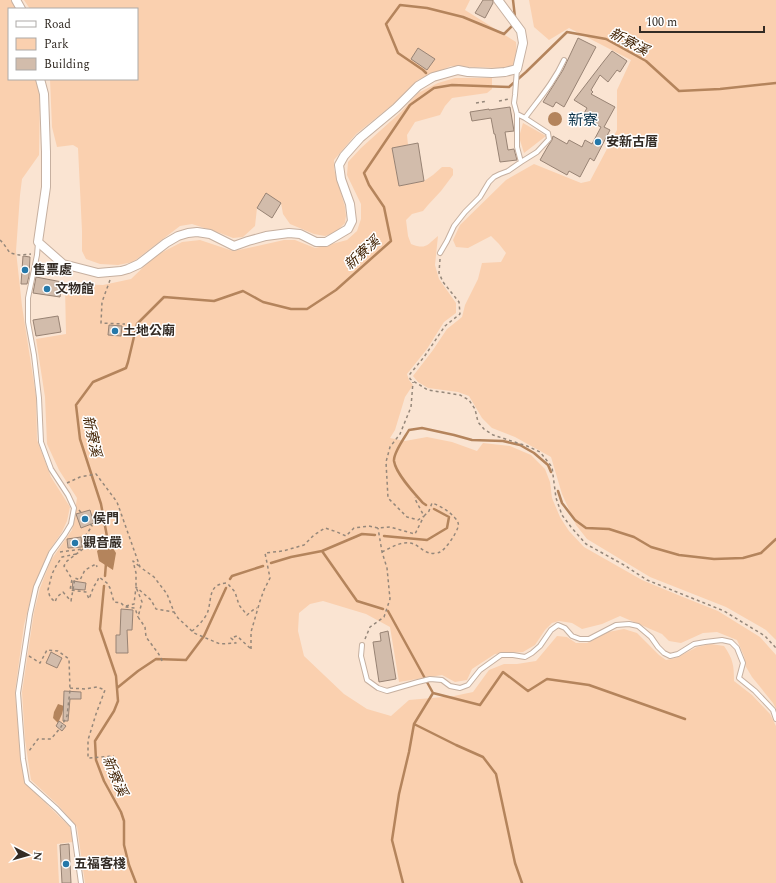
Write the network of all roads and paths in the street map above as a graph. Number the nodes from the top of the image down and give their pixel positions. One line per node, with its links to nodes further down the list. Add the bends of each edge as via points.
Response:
1 (498, 0): 3 (street, via 521,31 523,43)
2 (564, 60): 10 (lane, via 541,98)
3 (517, 72): 8 (lane); 16 (street, via 458,70 433,77 413,90 344,156 339,165 352,221 348,229 326,242 316,242 300,234 289,233 266,236 234,246 210,234 188,233 166,243 139,264)
4 (40, 80): 13 (street, via 44,94 46,187)
5 (487, 101): 7 (path)
6 (499, 101): 8 (path, via 512,98)
7 (476, 103)
8 (514, 103): 9 (lane)
9 (517, 114): 10 (lane); 11 (lane, via 517,147)
10 (524, 118): 11 (lane, via 548,133 548,139 537,152)
11 (521, 162): 14 (lane, via 489,182 454,226)
12 (0, 240): 15 (path, via 10,253)
13 (38, 242): 15 (lane); 16 (street, via 63,264 98,273)
14 (440, 254): 18 (path, via 439,273 443,282 460,302 460,314 446,326 410,374)
15 (37, 255): 19 (lane, via 28,298 28,322 39,398 41,442 51,468)
16 (113, 271): 17 (path, via 102,302 101,323)
17 (125, 324)
18 (413, 381): 22 (path, via 411,407 400,434 390,447 386,462 388,498 408,517 418,520); 37 (path, via 428,390 460,395 469,400 475,409 478,422 484,429 493,435 540,452 552,467 556,498 562,515 586,544 624,564 647,580 724,611 765,636)
19 (62, 486): 26 (lane, via 74,508 71,524); 29 (path, via 80,477 96,474 117,502)
20 (415, 497): 22 (path)
21 (80, 511): 24 (path, via 92,526 86,535)
22 (424, 516): 23 (path, via 415,534 390,527); 25 (path, via 432,503 441,507 458,522 453,537 441,552 430,554 414,544 404,543)
23 (378, 528): 25 (path); 32 (path, via 354,528 346,536 325,528 304,545 265,553 270,578)
24 (83, 549): 26 (path); 27 (path)
25 (382, 552): 36 (path, via 387,568 390,599 384,617 370,627)
26 (51, 553): 38 (lane, via 36,587)
27 (77, 553): 28 (path, via 62,557 52,574 48,590 55,602 63,592 72,601 75,578 80,580 85,570 96,564); 31 (path, via 64,566 72,579 70,590 86,592 89,600 99,577 107,583 114,602)
28 (97, 567)
29 (140, 567): 30 (path, via 133,561); 33 (path, via 154,577 167,594)
30 (136, 588): 31 (path, via 134,604); 33 (path, via 156,609); 34 (path, via 142,602)
31 (125, 607): 34 (path, via 135,608)
32 (258, 608): 35 (path, via 247,616 229,584 221,583 210,596 207,612 198,627); 35 (path, via 251,649 237,636 231,638 236,642 220,644)
33 (174, 612): 35 (path)
34 (138, 617): 39 (path, via 145,627 146,637)
35 (192, 630)
36 (362, 645): 41 (lane, via 361,656 367,680 387,691 430,679 442,680 450,686 460,688 468,685 480,670 501,655 525,657 532,653 558,625 580,639 589,639 616,625 638,626 670,656 694,644 722,640 731,642 737,648 743,663 739,678 773,710)
37 (776, 648)
38 (23, 654): 40 (path, via 40,663 47,650 58,651 69,659); 43 (lane, via 18,693)
39 (162, 659)
40 (70, 689): 42 (path, via 97,687 105,690 88,740 88,758); 43 (path, via 66,716 61,727 51,739 38,740)
41 (776, 719)
42 (114, 756)
43 (23, 759): 44 (lane, via 28,782 73,826)
44 (81, 883)

